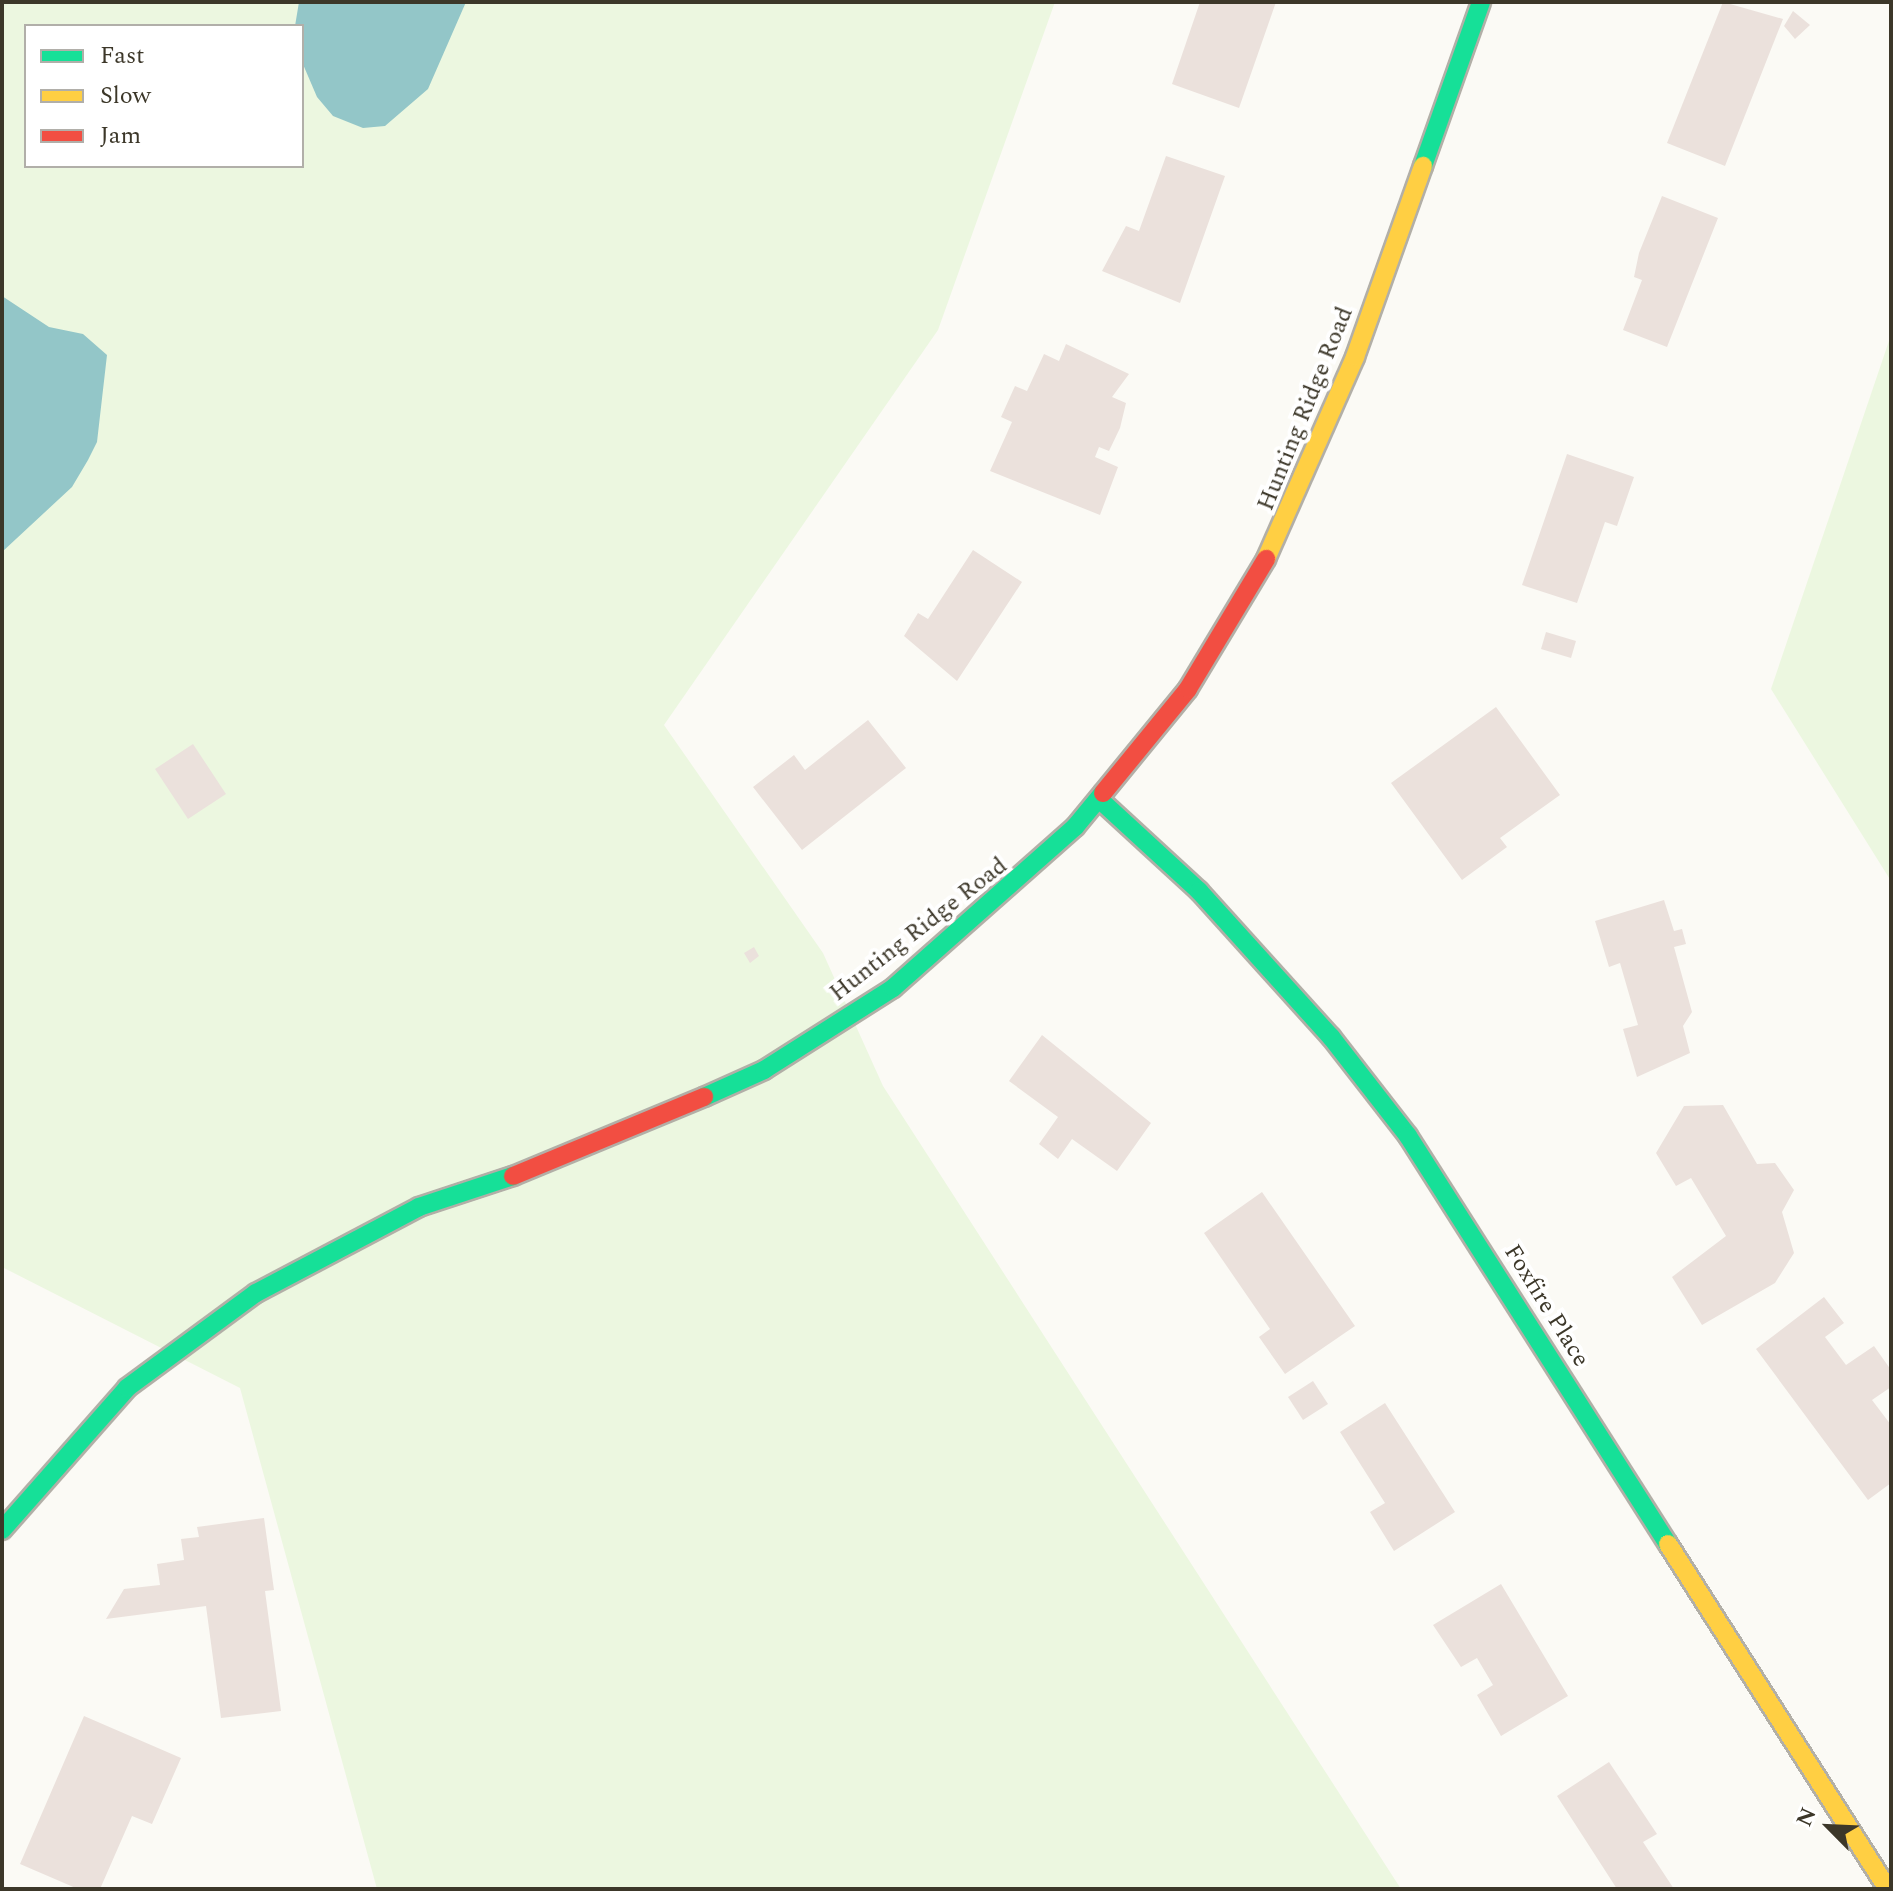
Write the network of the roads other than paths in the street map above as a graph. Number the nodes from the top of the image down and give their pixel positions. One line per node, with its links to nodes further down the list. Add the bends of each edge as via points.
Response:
1 (1481, 2): 2 (street, Hunting Ridge Road, via 1355,357 1285,527 1188,689)
2 (1099, 799): 3 (street, Hunting Ridge Road, via 963,932 893,988 764,1070 584,1152 419,1207 256,1293 127,1388); 4 (street, Foxfire Place, via 1199,891 1331,1037 1408,1136)
3 (2, 1530)
4 (1888, 1889)

